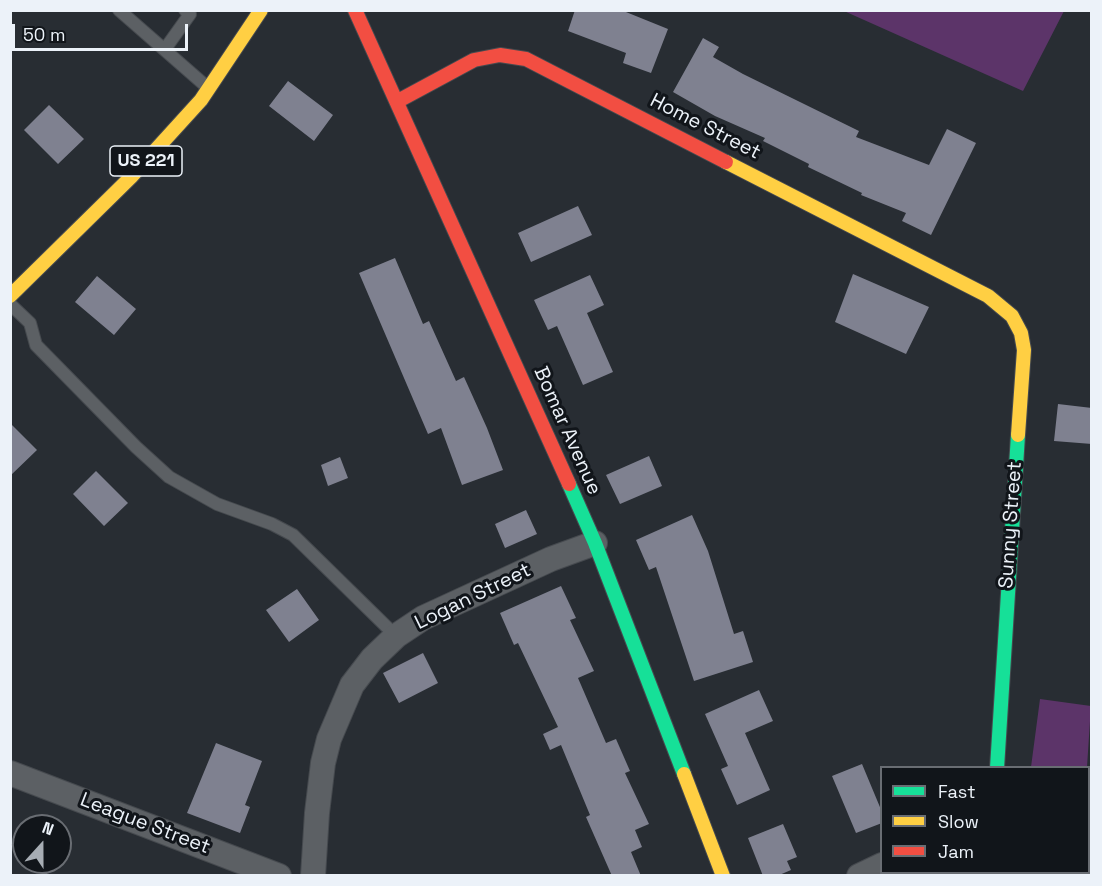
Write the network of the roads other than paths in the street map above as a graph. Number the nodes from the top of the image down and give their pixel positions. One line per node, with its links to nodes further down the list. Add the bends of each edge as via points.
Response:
1 (119, 10): 5 (lane)
2 (185, 10): 5 (lane, via 190,14)
3 (261, 10): 6 (street, US 221)
4 (355, 10): 7 (street, Bomar Avenue)
5 (165, 49): 6 (lane)
6 (208, 88): 8 (street, US 221, via 131,177)
7 (399, 101): 9 (street, Home Street, via 474,60 500,55 526,59); 11 (street, Bomar Avenue)
8 (10, 296)
9 (988, 296): 13 (street, Sunny Street, via 1012,316 1024,350)
10 (10, 303): 12 (lane, via 30,322 36,345 169,477 217,504 293,536)
11 (595, 543): 12 (street, Logan Street, via 465,597); 18 (street, Bomar Avenue)
12 (396, 636): 17 (street, Logan Street, via 352,685 337,715 322,763)
13 (997, 766)
14 (10, 773): 16 (street, League Street)
15 (880, 866): 19 (street)
16 (279, 876)
17 (313, 876)
18 (723, 876)
19 (859, 876)

